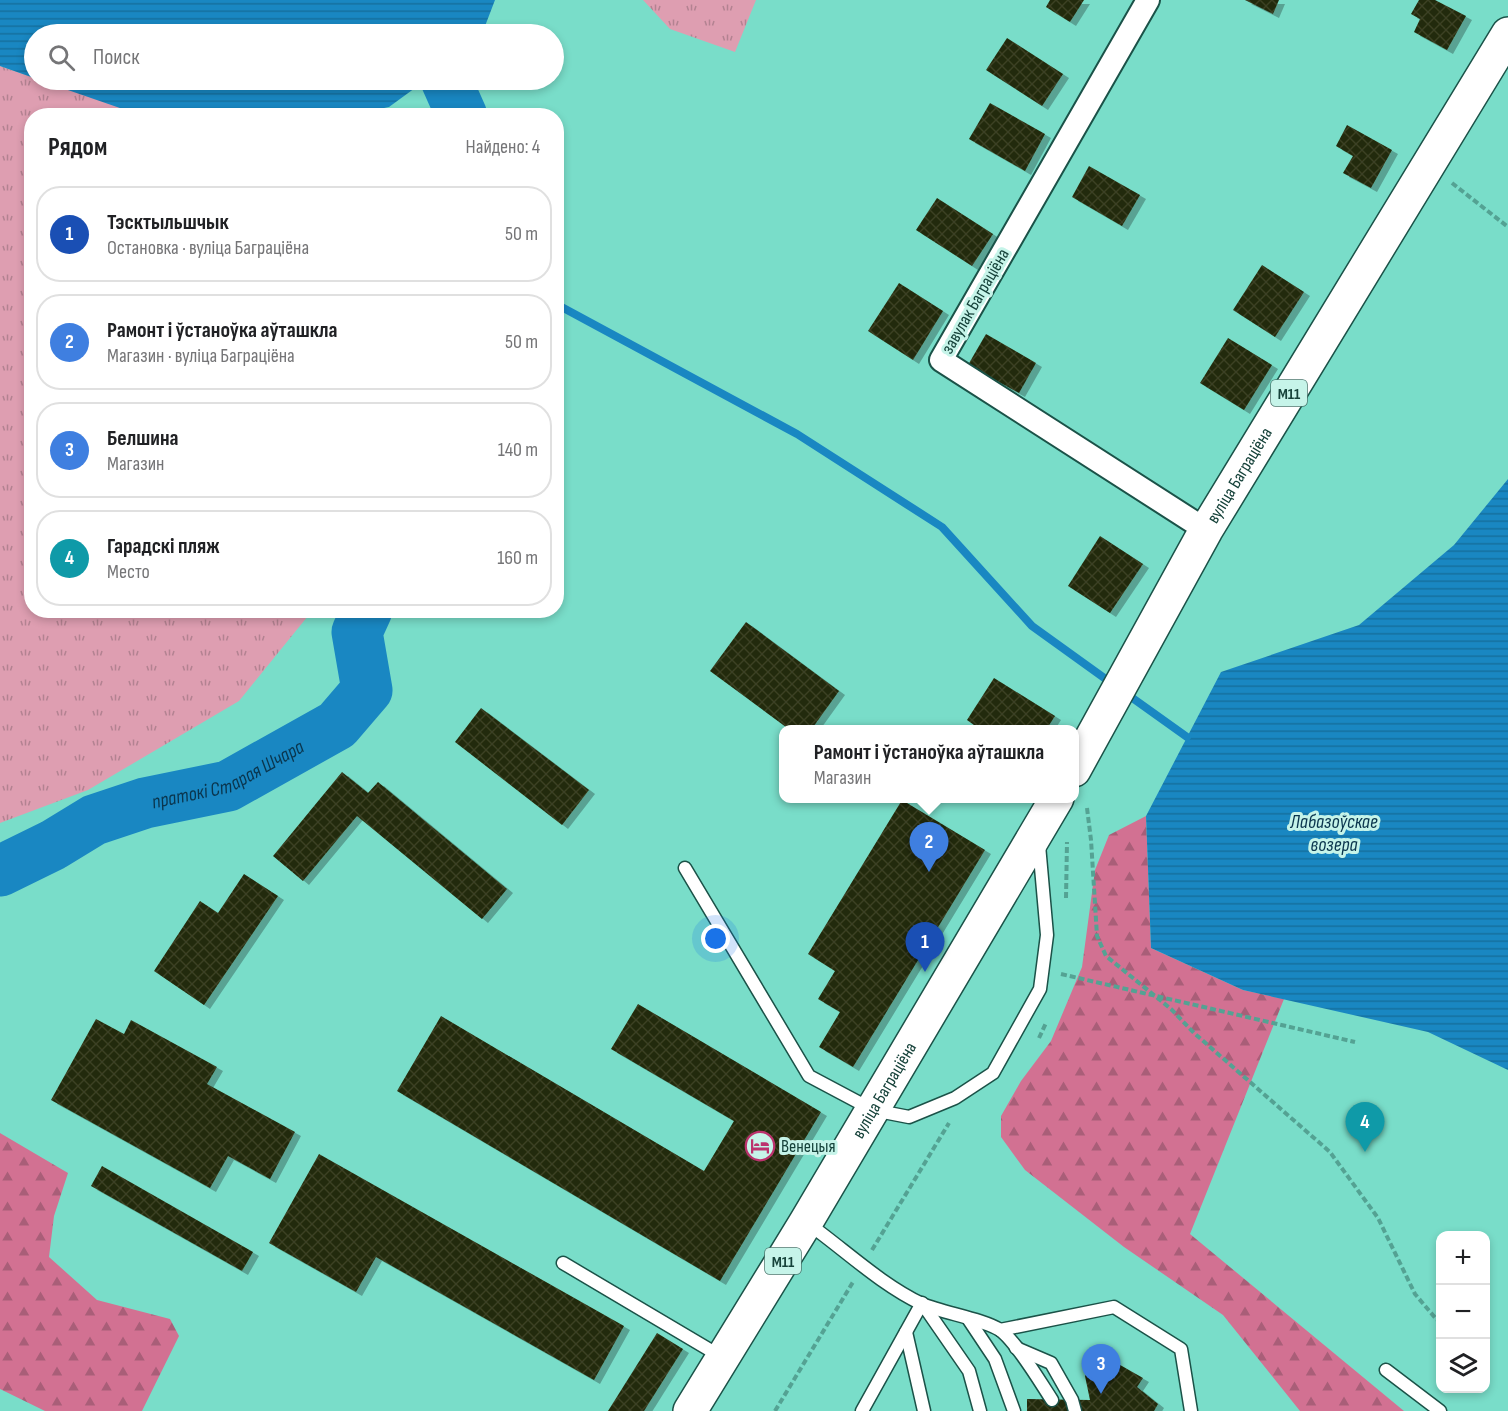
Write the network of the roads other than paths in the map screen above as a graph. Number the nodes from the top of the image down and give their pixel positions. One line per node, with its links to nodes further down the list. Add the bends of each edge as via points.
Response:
1 (1148, 0): 3 (street, завулак Баграціёна, via 941,360)
2 (1508, 34): 3 (highway, вуліца Баграціёна / М11)
3 (1206, 530): 4 (highway, вуліца Баграціёна / М11, via 1096,733)
4 (1079, 773)
5 (1061, 803): 6 (highway, вуліца Баграціёна / М11)
6 (1038, 832): 8 (highway, вуліца Баграціёна / М11); 8 (lane, via 1047,935 1040,989 993,1073 955,1098 909,1117)
7 (685, 868): 8 (lane, via 809,1076)
8 (873, 1110): 9 (highway, вуліца Баграціёна / М11)
9 (806, 1222): 11 (lane, via 863,1266); 16 (highway, вуліца Баграціёна / М11)
10 (563, 1263): 16 (lane)
11 (922, 1303): 12 (lane); 14 (lane); 22 (lane, via 969,1371)
12 (969, 1320): 13 (lane); 23 (lane, via 995,1359)
13 (1000, 1330): 15 (lane); 25 (lane, via 1114,1307 1181,1349)
14 (906, 1332): 20 (lane); 21 (lane)
15 (1014, 1347): 18 (lane); 24 (lane, via 1051,1363)
16 (724, 1359): 19 (highway, вуліца Баграціёна / М11)
17 (1386, 1370): 26 (lane)
18 (1052, 1400)
19 (690, 1411)
20 (862, 1411)
21 (924, 1411)
22 (980, 1411)
23 (1014, 1411)
24 (1075, 1411)
25 (1191, 1411)
26 (1440, 1411)

